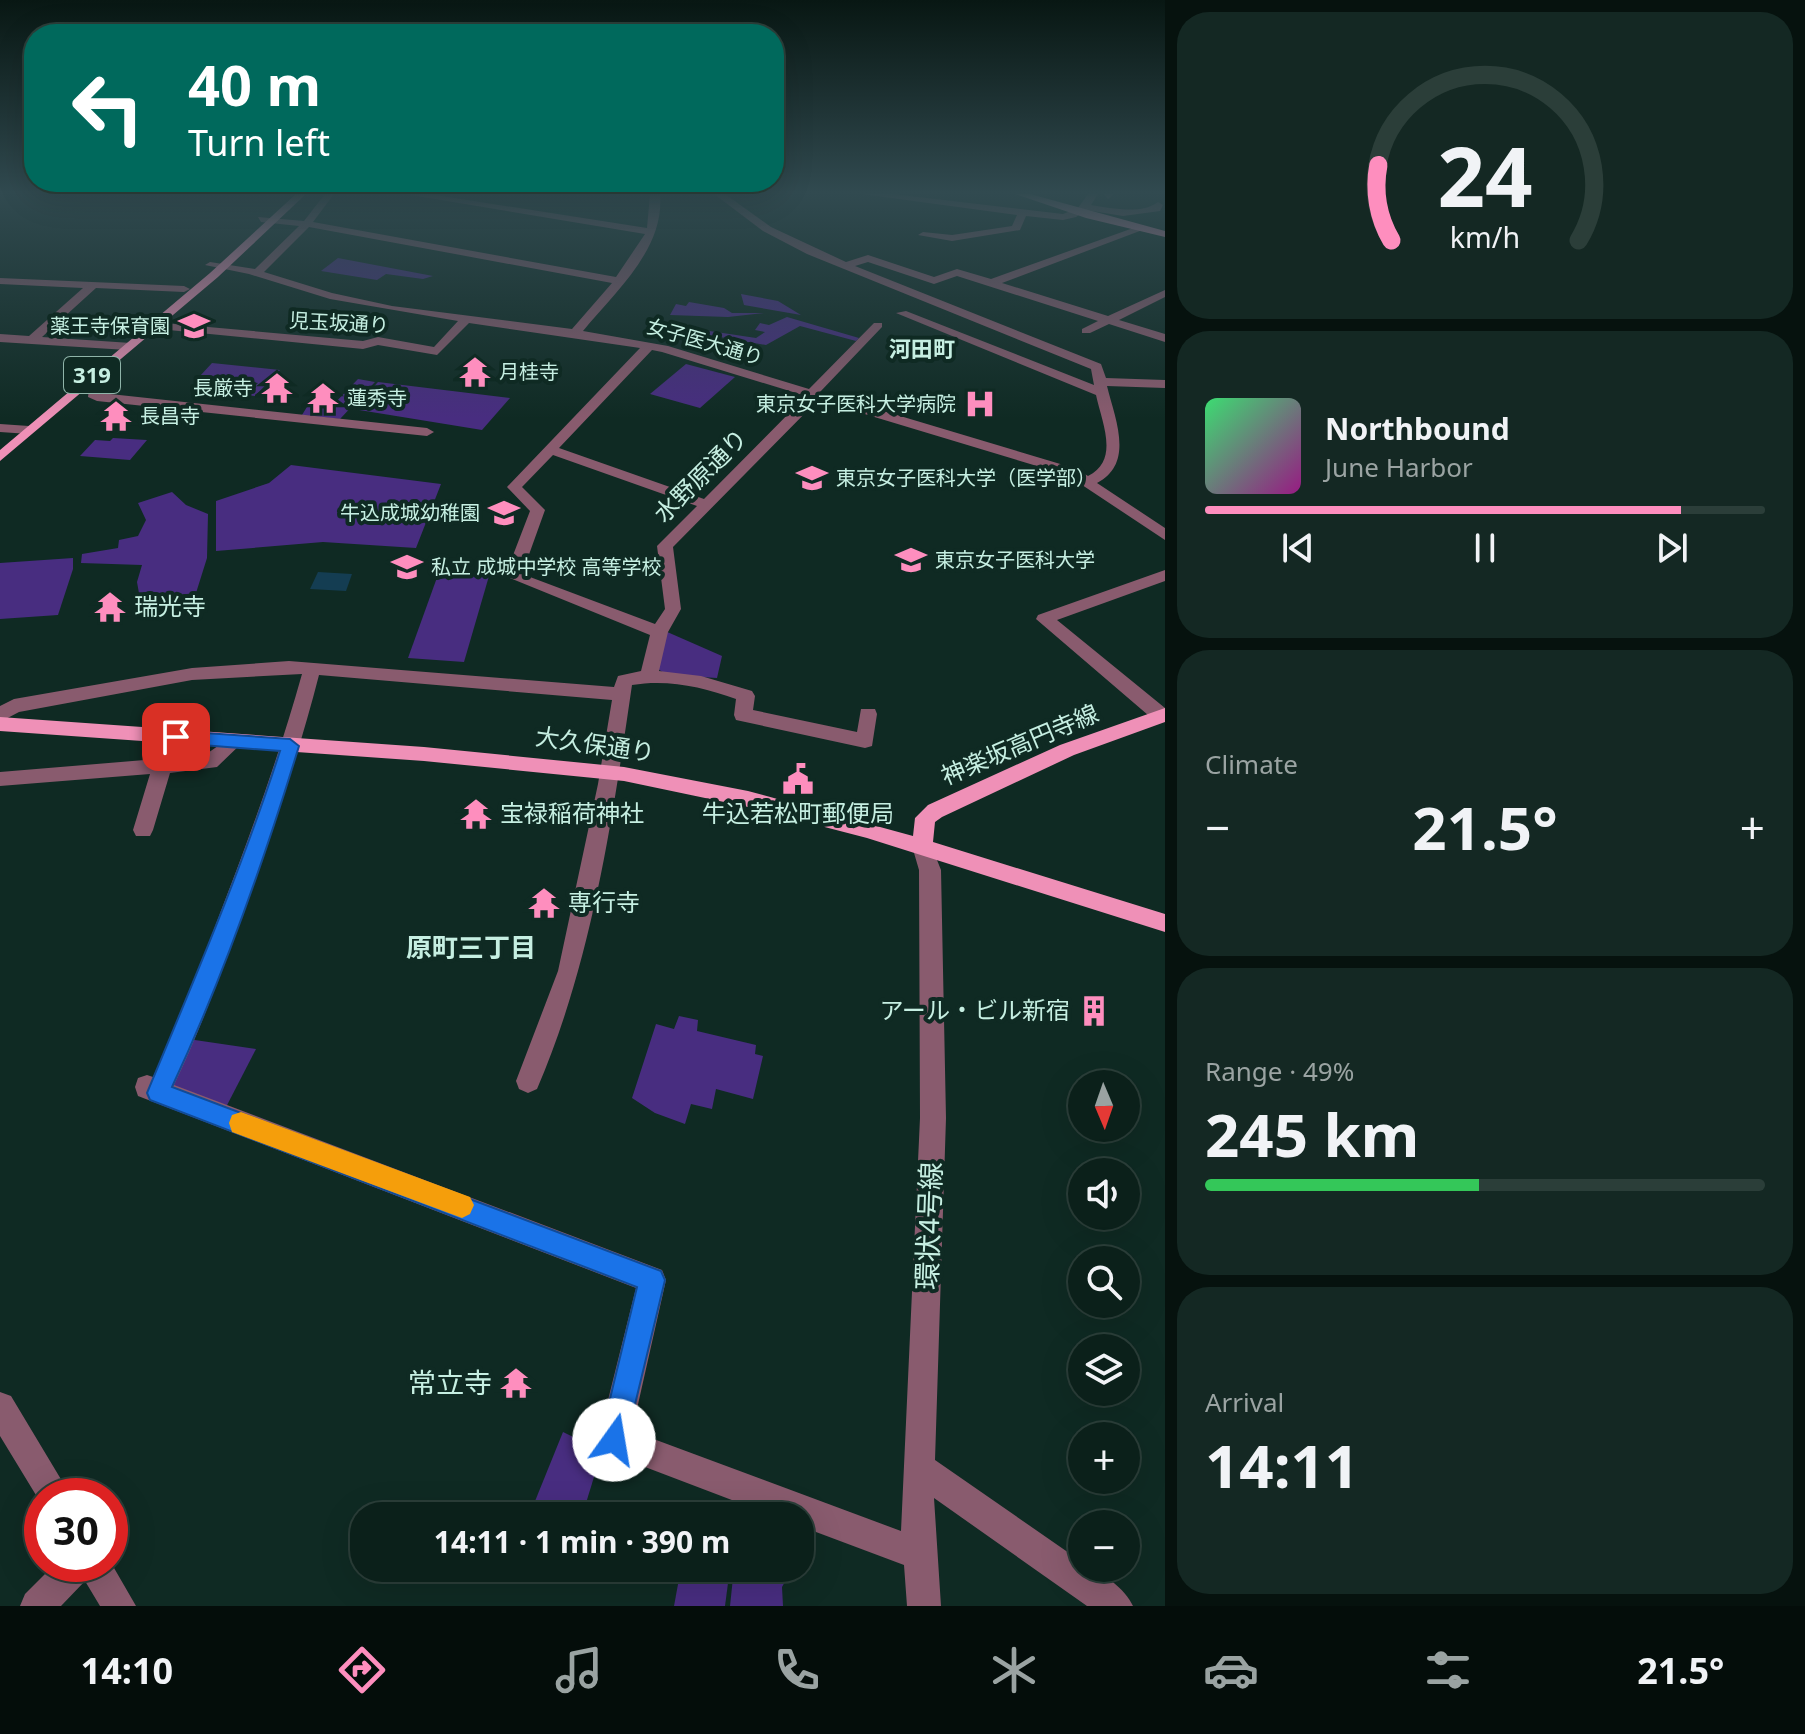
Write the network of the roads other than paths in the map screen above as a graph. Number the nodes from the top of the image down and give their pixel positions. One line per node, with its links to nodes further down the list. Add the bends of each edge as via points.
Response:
1 (213, 269): 16 (main road, 319)
2 (214, 269): 23 (main road, 319)
3 (234, 269): 10 (street, 女子医大通り)
4 (261, 269): 10 (street)
5 (553, 269): 12 (street)
6 (629, 269): 12 (street)
7 (856, 269): 17 (street)
8 (899, 269): 13 (street)
9 (1030, 269): 14 (street)
10 (257, 273): 21 (street, 女子医大通り, via 330,296)
11 (0, 281): 15 (street)
12 (619, 281): 25 (street)
13 (934, 281): 14 (street, via 957,272); 17 (street)
14 (991, 283): 20 (street)
15 (93, 285): 16 (street); 28 (street)
16 (184, 289): 29 (main road, 319)
17 (906, 293): 19 (street)
18 (1165, 293): 20 (street)
19 (927, 301): 34 (street, via 1097,367); 34 (street, via 896,316)
20 (1107, 320): 24 (street); 27 (street)
21 (464, 321): 23 (street, 児玉坂通り, via 437,351 378,341 363,345); 25 (street, 女子医大通り)
22 (878, 325): 35 (street, 水野原通り)
23 (152, 326): 29 (main road, 319)
24 (1086, 331)
25 (575, 333): 30 (street, 女子医大通り)
26 (0, 338): 28 (street)
27 (1165, 338)
28 (33, 339): 29 (street)
29 (120, 345): 31 (main road, 319); 32 (main road, 319)
30 (649, 346): 35 (street, 女子医大通り); 41 (street)
31 (66, 382)
32 (81, 384): 38 (main road, 319); 39 (street, via 96,387 97,397)
33 (1165, 384): 34 (street)
34 (1100, 387): 43 (street, via 1115,453 1105,473)
35 (812, 394): 43 (street, 女子医大通り); 44 (street, 水野原通り)
36 (39, 405): 37 (main road, 319)
37 (6, 428): 38 (street); 40 (main road, 319)
38 (29, 430): 42 (main road, 319)
39 (427, 432)
40 (0, 439)
41 (550, 449): 44 (street); 47 (street, via 514,487 538,510 513,576)
42 (0, 457)
43 (1089, 481): 45 (street, 女子医大通り)
44 (705, 504): 47 (street, 水野原通り, via 665,546 673,609)
45 (1165, 535)
46 (1165, 575): 53 (street, via 1044,619)
47 (659, 632): 49 (street, 水野原通り)
48 (312, 668): 50 (street); 52 (street, via 192,674 14,706); 56 (street)
49 (649, 676): 50 (street, via 624,680); 51 (street, via 714,683 746,696 743,715 865,741)
50 (622, 694): 58 (street)
51 (868, 714)
52 (0, 715)
53 (1164, 715): 61 (main road, 神楽坂高円寺線, via 1067,750 935,811 925,818)
54 (0, 724): 55 (main road, 大久保通り)
55 (235, 741): 56 (main road, 大久保通り); 57 (street, via 210,762)
56 (290, 746): 58 (main road, 大久保通り); 67 (street, via 182,1043 153,1090 652,1280 614,1440)
57 (162, 766): 59 (street); 60 (street)
58 (611, 772): 61 (main road, 大久保通り, via 748,799); 63 (street, via 569,971)
59 (0, 779)
60 (143, 830)
61 (922, 846): 62 (main road, 大久保通り); 65 (street, 環状4号線, via 930,870 933,1118)
62 (1165, 923)
63 (528, 1081)
64 (0, 1407): 66 (street)
65 (919, 1468): 67 (street, 環状4号線); 73 (street)
66 (44, 1478)
67 (918, 1554): 72 (street, 環状4号線)
68 (60, 1582): 70 (street)
69 (104, 1582): 71 (street)
70 (37, 1606)
71 (119, 1606)
72 (924, 1606)
73 (1116, 1606)

